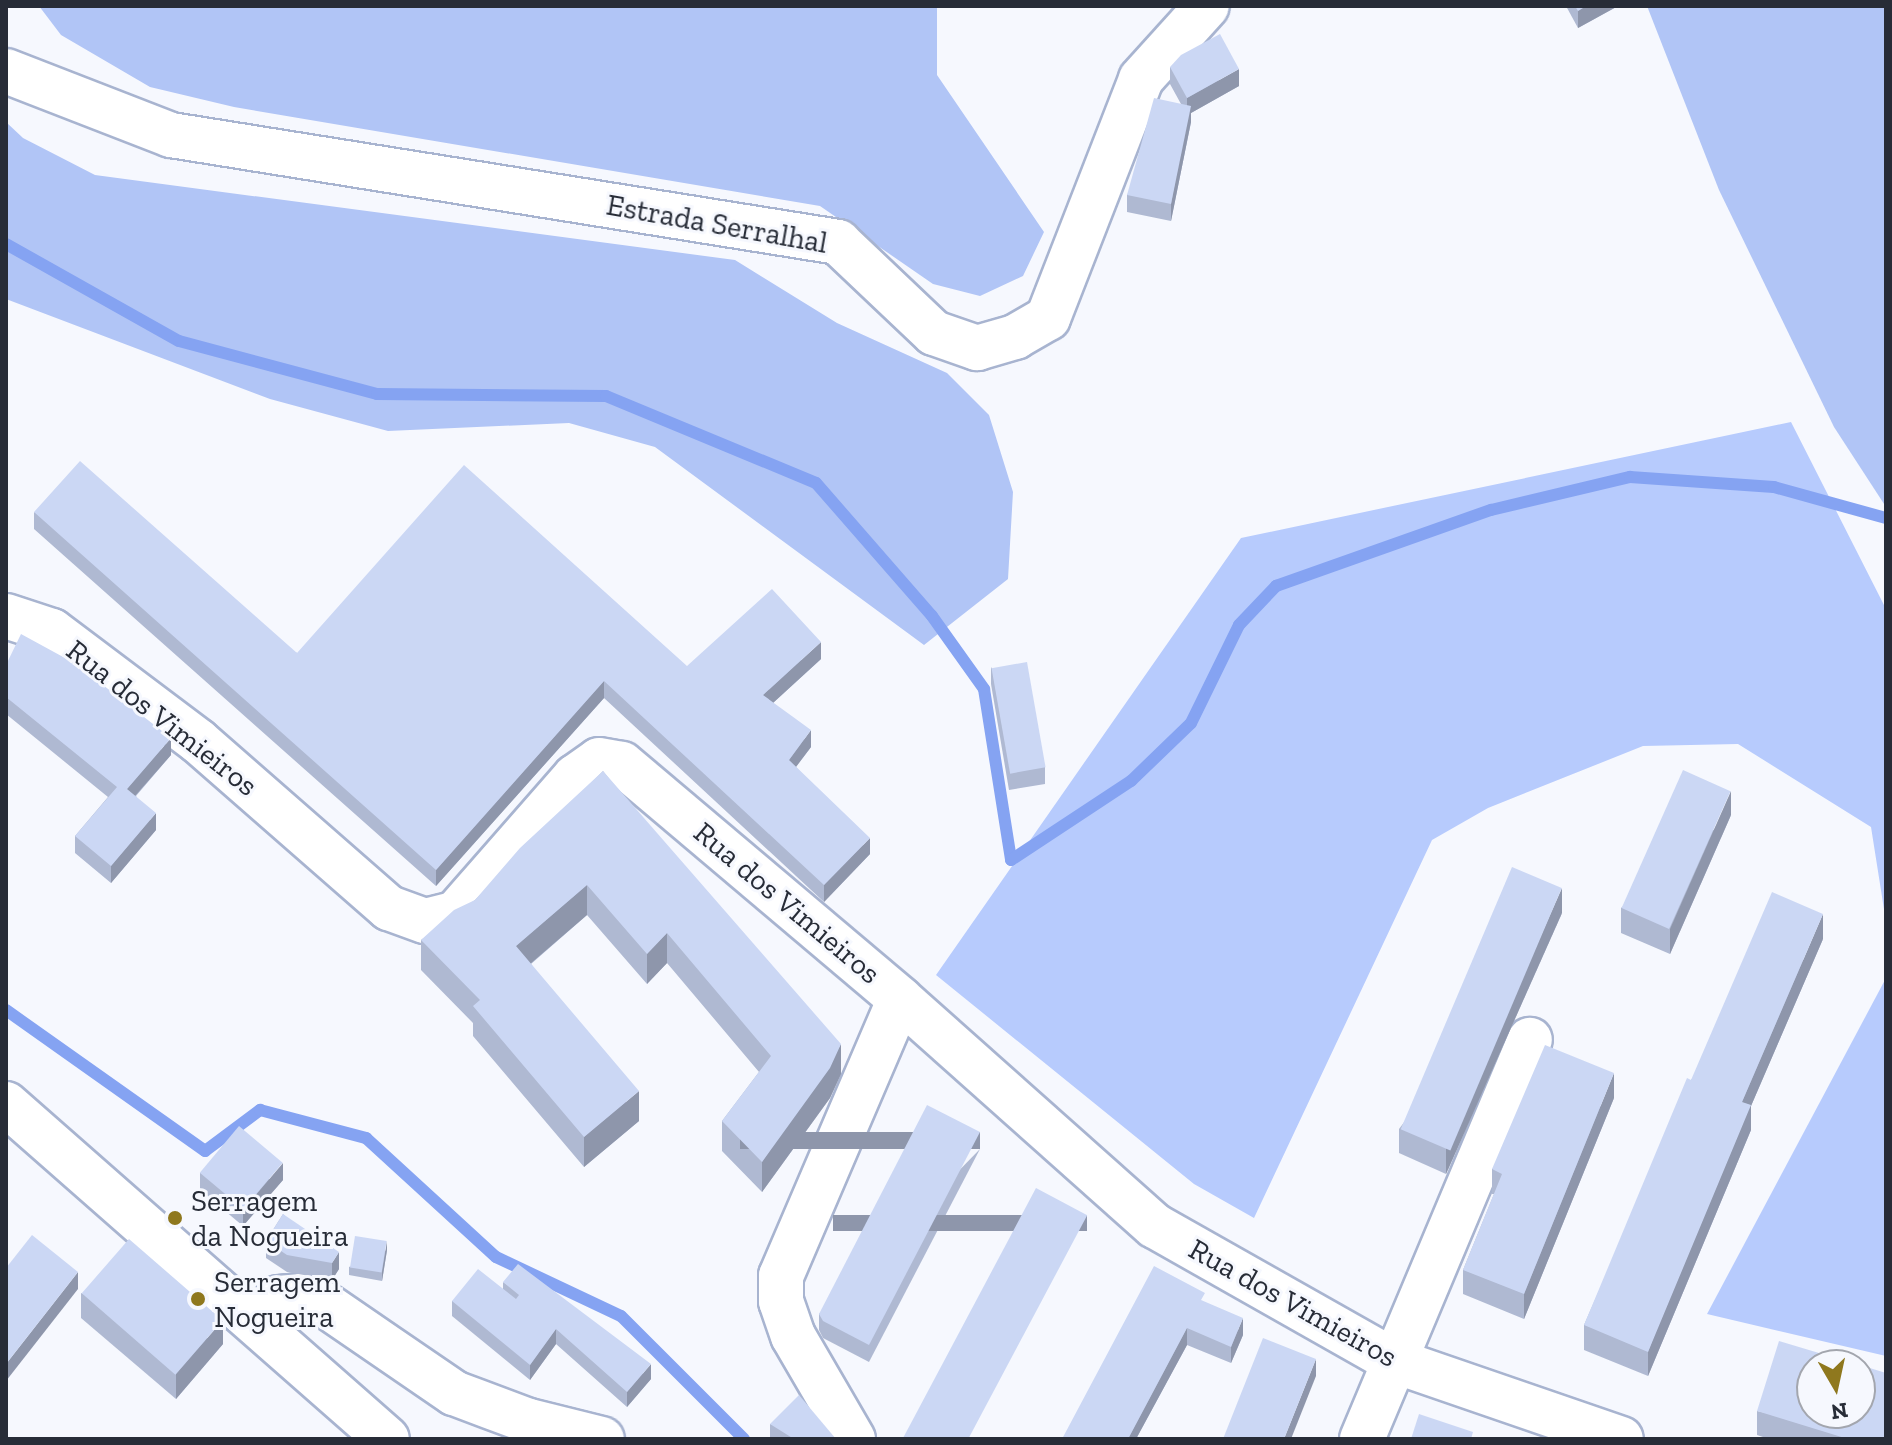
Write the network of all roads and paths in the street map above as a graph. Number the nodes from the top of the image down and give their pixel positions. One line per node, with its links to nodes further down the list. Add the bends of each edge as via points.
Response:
1 (1207, 6): 2 (street, Estrada Serralhal, via 1141,79 1048,318 1015,337 977,348 934,333 838,242 171,135)
2 (6, 71)
3 (6, 616): 4 (street, Rua dos Vimieiros, via 52,631 198,741 389,908 425,921 456,913 575,777 599,760 622,764)
4 (900, 999): 8 (street, Rua dos Vimieiros, via 1155,1226); 11 (street, via 781,1276 781,1301 793,1336)
5 (1530, 1040): 8 (street)
6 (6, 1104): 7 (street)
7 (258, 1321): 9 (street); 10 (street, via 279,1298 302,1296 324,1304 454,1393 529,1421)
8 (1392, 1360): 12 (street); 13 (street, Rua dos Vimieiros)
9 (387, 1439)
10 (602, 1439)
11 (853, 1439)
12 (1362, 1439)
13 (1621, 1439)

